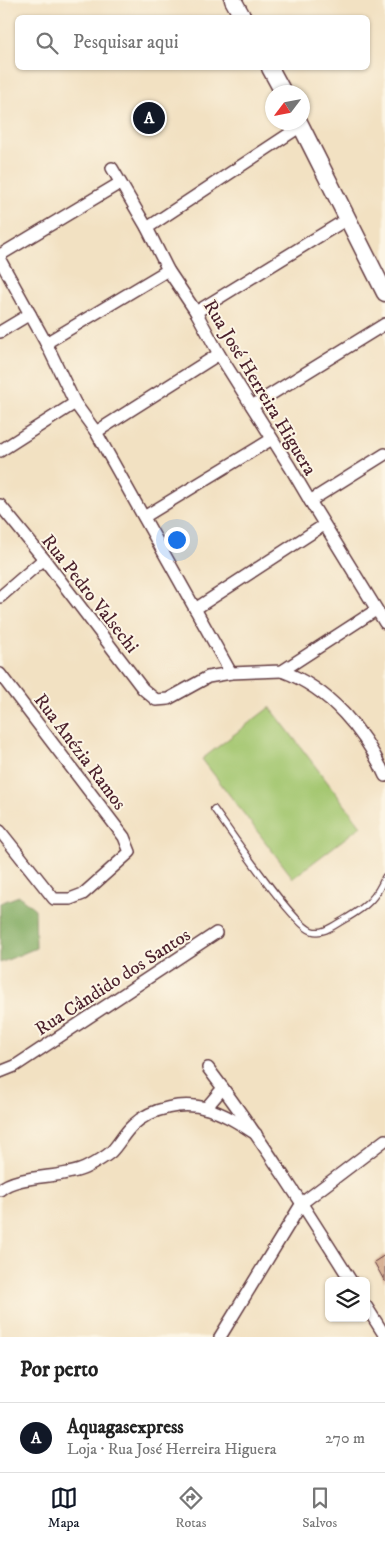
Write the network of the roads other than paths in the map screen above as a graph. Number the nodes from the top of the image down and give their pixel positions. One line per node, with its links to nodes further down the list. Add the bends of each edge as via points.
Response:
1 (233, 0): 2 (main road)
2 (241, 15)
3 (271, 70): 4 (main road)
4 (279, 85)
5 (291, 130): 10 (street)
6 (303, 130): 9 (main road)
7 (112, 168): 8 (street, Rua José Herreira Higuera)
8 (120, 183): 10 (street, Rua José Herreira Higuera); 11 (street)
9 (347, 219): 14 (main road); 15 (street)
10 (147, 228): 13 (street, Rua José Herreira Higuera)
11 (0, 255)
12 (0, 260): 16 (street)
13 (168, 270): 15 (street, Rua José Herreira Higuera); 19 (street)
14 (385, 293)
15 (196, 312): 20 (street, Rua José Herreira Higuera)
16 (30, 314): 18 (street); 19 (street)
17 (385, 324): 22 (street)
18 (0, 332)
19 (46, 343): 21 (street)
20 (219, 354): 22 (street, Rua José Herreira Higuera); 23 (street)
21 (75, 403): 23 (street); 25 (street)
22 (252, 406): 24 (street, Rua José Herreira Higuera)
23 (96, 432): 29 (street)
24 (272, 439): 27 (street, Rua José Herreira Higuera); 29 (street)
25 (0, 451)
26 (385, 454): 27 (street)
27 (310, 501): 30 (street, Rua José Herreira Higuera)
28 (0, 505): 31 (street, Rua Pedro Valsechi)
29 (144, 517): 33 (street)
30 (324, 525): 33 (street); 34 (street, Rua José Herreira Higuera)
31 (44, 559): 32 (street); 37 (street, Rua Pedro Valsechi, via 143,689 156,700 168,699 208,677)
32 (0, 597)
33 (195, 609): 37 (street)
34 (376, 610): 35 (street, Rua José Herreira Higuera); 36 (street)
35 (385, 623)
36 (282, 671): 37 (street); 39 (street, via 324,694 343,712 362,735)
37 (231, 673)
38 (0, 674): 41 (street, Rua Anézia Ramos, via 124,837 130,852 83,894 70,900 54,899)
39 (385, 776)
40 (214, 809): 42 (lane, via 293,916 313,932 324,931 364,908)
41 (0, 830)
42 (385, 877)
43 (216, 933): 45 (street, Rua Cândido dos Santos, via 15,1066)
44 (208, 1068): 46 (street)
45 (0, 1072)
46 (223, 1088): 47 (street); 48 (street)
47 (206, 1108): 48 (street); 50 (street, via 173,1105 150,1114 133,1125 110,1153 84,1169 15,1182)
48 (256, 1134): 51 (street)
49 (385, 1140): 51 (street)
50 (0, 1190)
51 (302, 1203): 52 (street); 55 (street)
52 (348, 1277)
53 (370, 1312): 54 (street)
54 (385, 1336)
55 (220, 1337)

